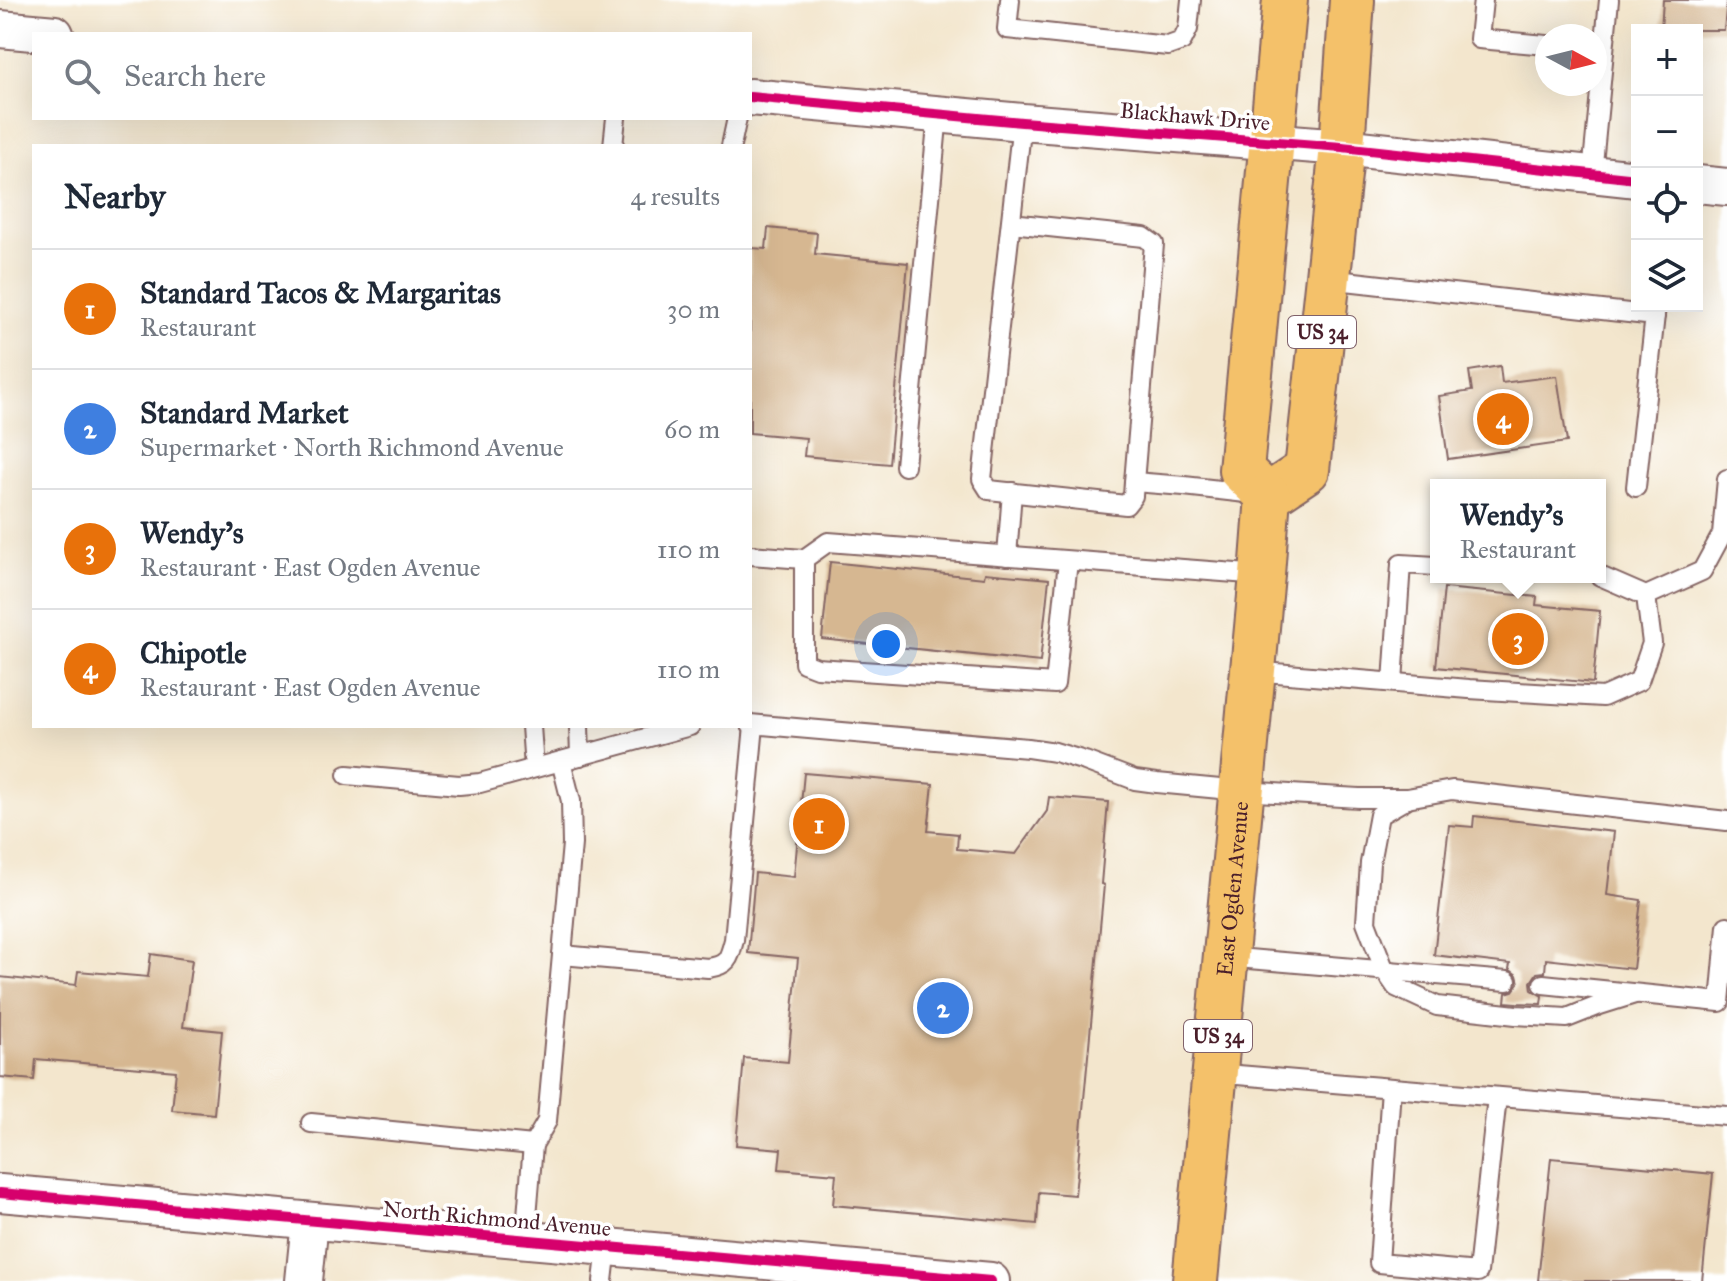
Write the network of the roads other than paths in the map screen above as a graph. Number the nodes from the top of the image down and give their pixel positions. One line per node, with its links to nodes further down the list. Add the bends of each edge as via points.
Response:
1 (1010, 0): 2 (lane, via 1007,29 1168,46 1182,41 1188,29)
2 (1191, 0)
3 (1285, 0): 17 (main road)
4 (1352, 0): 20 (main road, US 34)
5 (1483, 0): 10 (lane, via 1479,39)
6 (1609, 0): 7 (lane)
7 (1604, 24)
8 (0, 29): 9 (street)
9 (33, 32)
10 (1535, 44)
11 (1596, 96): 21 (lane)
12 (752, 97): 13 (street, Blackhawk Drive)
13 (938, 114): 16 (street, Blackhawk Drive); 29 (lane)
14 (616, 120): 18 (lane)
15 (737, 120): 19 (lane)
16 (1022, 122): 17 (street, Blackhawk Drive); 25 (lane)
17 (1271, 142): 20 (street, Blackhawk Drive); 34 (main road, via 1241,470)
18 (613, 144)
19 (731, 144)
20 (1342, 147): 21 (street, Blackhawk Drive); 26 (main road, US 34)
21 (1592, 174): 22 (street, Blackhawk Drive)
22 (1631, 178)
23 (1703, 185): 24 (street)
24 (1727, 187)
25 (1011, 223): 31 (lane, via 1144,237 1154,244); 33 (lane, via 982,479 989,490)
26 (1327, 279): 27 (lane); 34 (main road, US 34, via 1307,470)
27 (1631, 309)
28 (1656, 312): 32 (lane)
29 (905, 466)
30 (1727, 479): 42 (lane, via 1722,534 1702,571)
31 (1134, 482): 33 (lane, via 1126,505); 34 (lane)
32 (1636, 487)
33 (1012, 492): 36 (lane)
34 (1268, 496): 40 (main road, East Ogden Avenue / US 34)
35 (752, 555): 37 (lane)
36 (1007, 556): 37 (lane, via 828,542); 38 (lane)
37 (804, 559): 38 (lane, via 804,663 1055,684)
38 (1068, 561): 40 (lane)
39 (1430, 566): 44 (lane, via 1401,564)
40 (1262, 575): 43 (main road, East Ogden Avenue / US 34)
41 (1606, 579): 42 (lane)
42 (1646, 596): 44 (lane, via 1652,643 1639,681 1603,697)
43 (1252, 671): 44 (lane); 54 (main road, East Ogden Avenue / US 34)
44 (1393, 682)
45 (752, 724): 54 (lane, via 1028,748 1070,756 1135,780)
46 (531, 728): 52 (lane)
47 (579, 728): 50 (lane)
48 (683, 728): 50 (lane)
49 (752, 728): 58 (lane, via 730,957 722,966 708,968)
50 (580, 756): 51 (lane)
51 (561, 761): 52 (lane); 58 (lane, via 571,801 572,844)
52 (534, 768): 53 (lane, via 459,785)
53 (347, 775)
54 (1241, 791): 55 (lane); 59 (main road, East Ogden Avenue / US 34)
55 (1407, 798): 56 (lane, via 1452,790); 60 (lane, via 1379,815 1370,863 1366,922)
56 (1727, 821)
57 (1727, 926): 64 (lane)
58 (562, 955): 70 (lane, via 547,1121)
59 (1225, 957): 60 (lane); 65 (main road, East Ogden Avenue / US 34)
60 (1385, 971): 61 (lane); 63 (lane, via 1396,987 1437,1006 1516,1015 1567,1018)
61 (1507, 981)
62 (1543, 984): 63 (lane)
63 (1635, 994): 64 (lane)
64 (1723, 1002)
65 (1214, 1073): 66 (lane); 78 (main road, East Ogden Avenue / US 34)
66 (1391, 1088): 67 (lane); 67 (lane, via 1379,1263 1478,1272)
67 (1497, 1097): 68 (lane)
68 (1727, 1116)
69 (311, 1123): 70 (lane)
70 (533, 1145): 73 (lane)
71 (0, 1193): 72 (street, North Richmond Avenue)
72 (310, 1221): 73 (street, North Richmond Avenue); 76 (street)
73 (525, 1240): 74 (street, North Richmond Avenue)
74 (605, 1264): 75 (street, North Richmond Avenue)
75 (805, 1273): 77 (street, North Richmond Avenue)
76 (304, 1281)
77 (991, 1281)
78 (1195, 1281)

